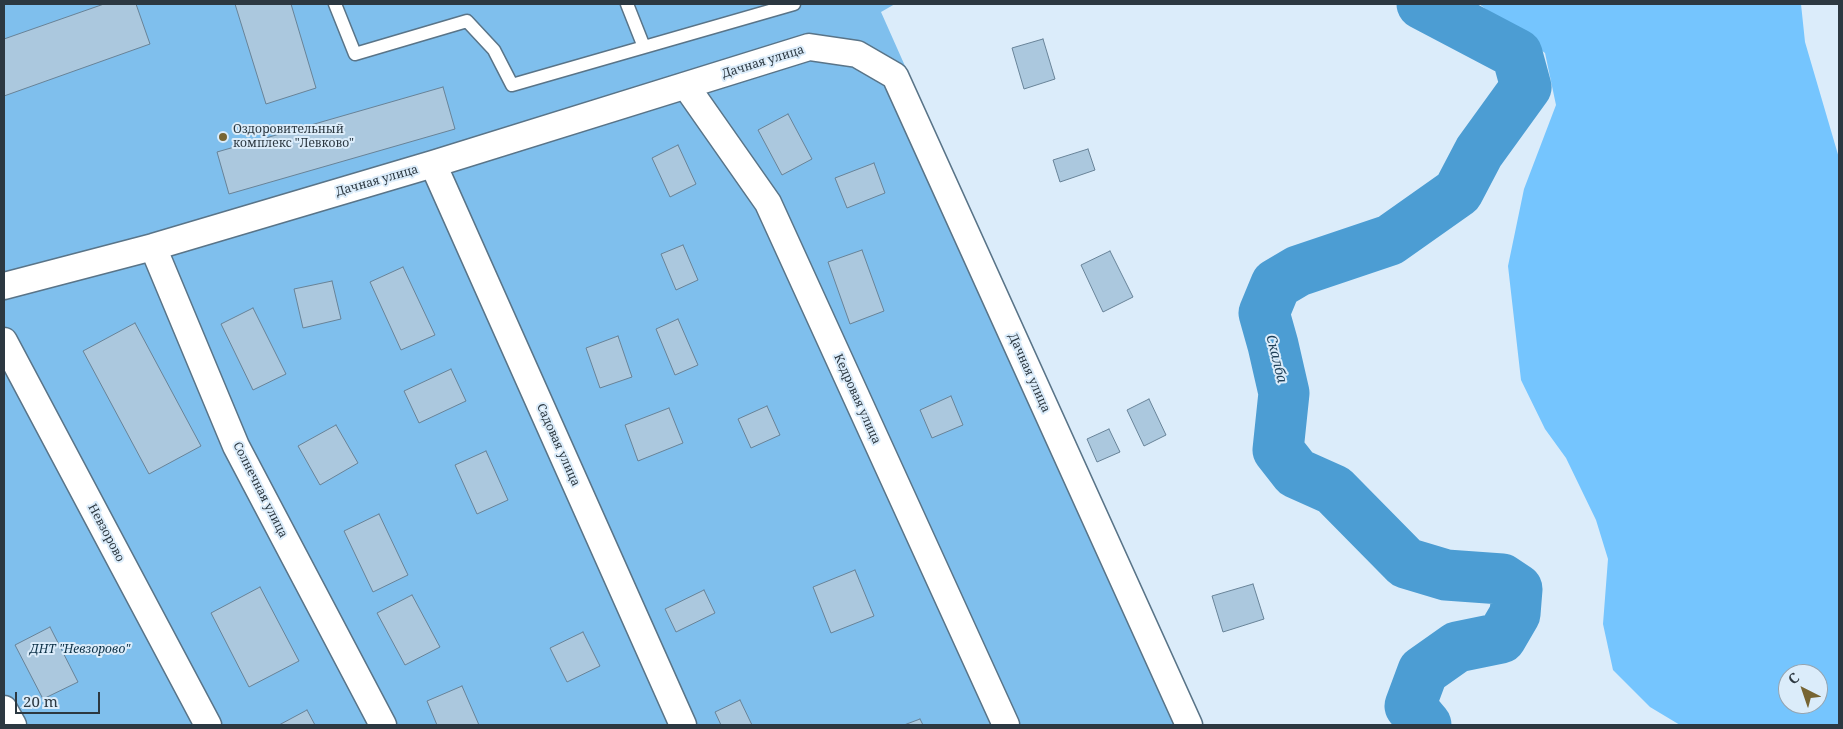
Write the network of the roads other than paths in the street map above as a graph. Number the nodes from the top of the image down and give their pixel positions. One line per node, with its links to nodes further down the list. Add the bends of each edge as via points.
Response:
1 (335, 4): 4 (lane, via 355,54 466,21 494,50 512,85)
2 (627, 4): 4 (lane)
3 (794, 4): 4 (lane)
4 (644, 47)
5 (686, 86): 6 (street, Дачная улица); 15 (street, Кедровая улица, via 768,204); 16 (street, Дачная улица, via 809,47 857,54 895,76)
6 (433, 164): 7 (street, Дачная улица); 14 (street, Садовая улица)
7 (153, 247): 8 (street, Дачная улица); 13 (street, Солнечная улица, via 236,446)
8 (4, 286)
9 (4, 341): 12 (street, Невзорово)
10 (4, 709): 11 (street)
11 (13, 725)
12 (208, 725)
13 (383, 725)
14 (683, 725)
15 (1006, 725)
16 (1189, 725)

